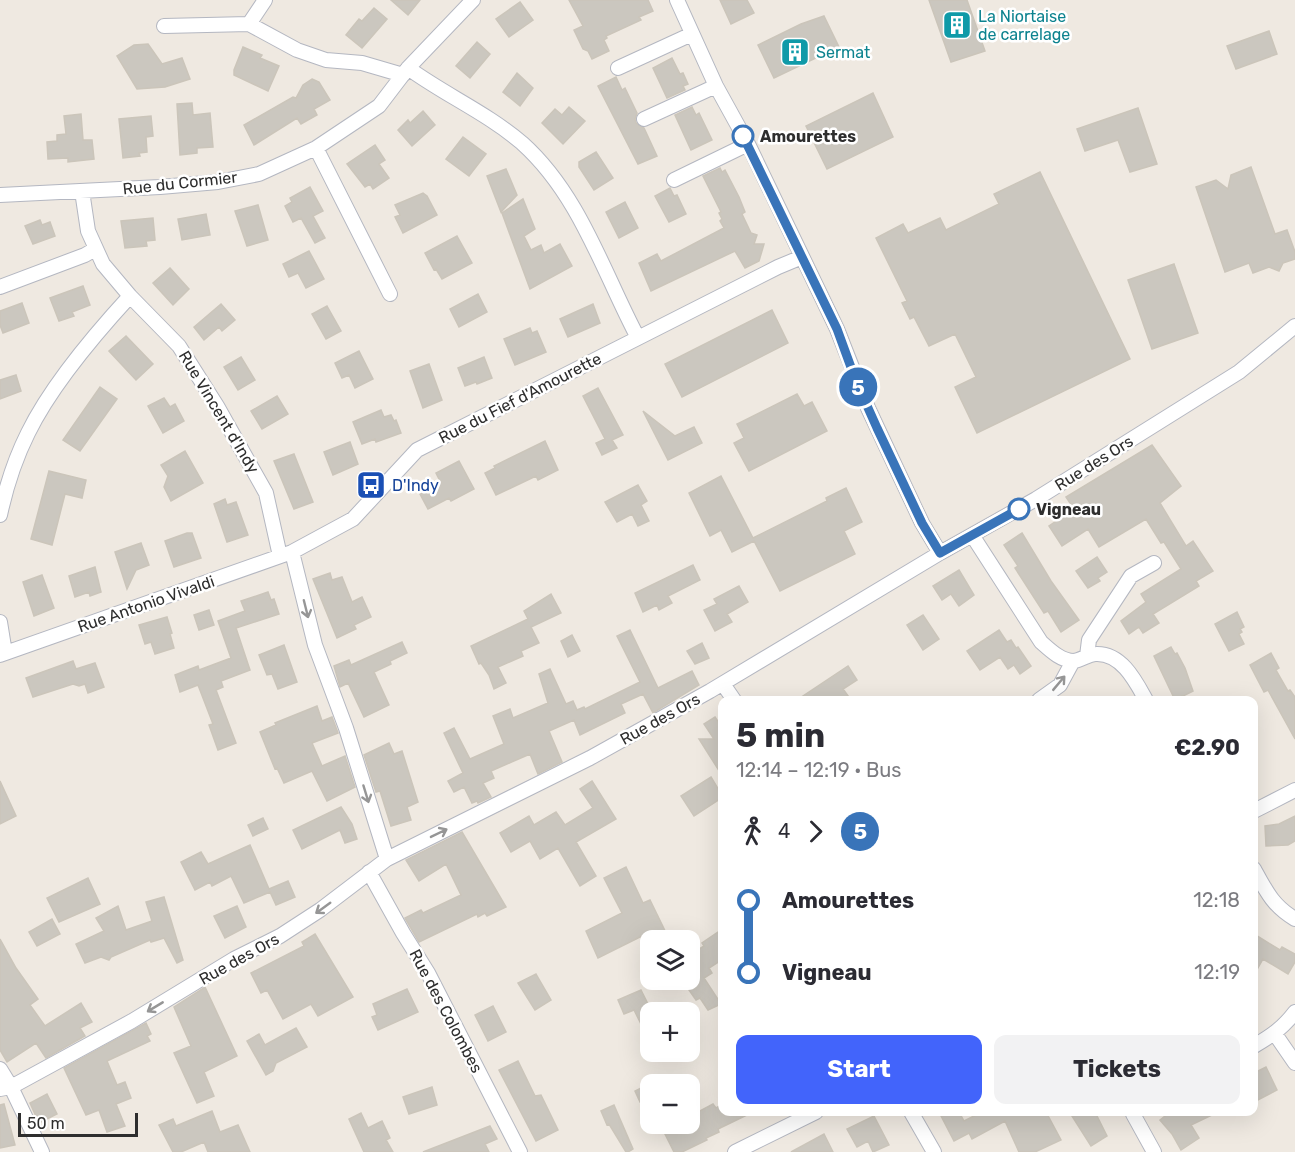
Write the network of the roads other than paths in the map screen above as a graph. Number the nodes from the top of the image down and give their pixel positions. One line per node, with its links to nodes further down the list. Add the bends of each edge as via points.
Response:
1 (265, 0): 4 (street)
2 (473, 0): 8 (street, Rue du Cormier)
3 (677, 0): 6 (street)
4 (249, 24): 5 (street); 8 (street, via 297,50 326,60)
5 (164, 26)
6 (692, 34): 7 (street); 9 (street)
7 (618, 68)
8 (405, 72): 12 (street, Rue du Cormier, via 378,106); 22 (street, via 502,127 554,179 579,216)
9 (716, 86): 10 (street); 11 (street)
10 (644, 119)
11 (748, 144): 13 (street); 17 (street)
12 (316, 148): 14 (street, Rue du Cormier, via 259,174 218,182); 19 (street)
13 (674, 180)
14 (82, 191): 15 (street, Rue du Cormier); 16 (street, Rue Vincent d'Indy)
15 (0, 195)
16 (95, 249): 18 (street); 20 (street, Rue Vincent d'Indy)
17 (802, 257): 22 (street, Rue du Fief d'Amourette); 25 (street, via 837,329 868,408)
18 (0, 287)
19 (390, 294)
20 (130, 297): 23 (street, via 53,391 28,432 7,483); 26 (street, Rue Vincent d'Indy, via 179,346 217,406 266,493)
21 (1295, 326): 24 (street, Rue des Ors, via 1239,372)
22 (638, 338): 26 (street, Rue du Fief d'Amourette, via 417,450 353,519)
23 (0, 515)
24 (972, 535): 25 (street, Rue des Ors); 31 (street, via 1041,642 1056,655)
25 (940, 553): 32 (street, Rue des Ors)
26 (286, 554): 29 (street, Rue Antonio Vivaldi); 38 (street, one-way to 38)
27 (1154, 563): 30 (street, via 1131,576 1089,640)
28 (0, 622): 29 (street)
29 (2, 654)
30 (1087, 656): 31 (street); 35 (street, via 1110,657 1121,664)
31 (1073, 661): 34 (street, one-way to 31, via 1060,685)
32 (723, 684): 33 (street); 38 (street, Rue des Ors, one-way to 32, via 590,758)
33 (731, 696)
34 (1045, 696)
35 (1144, 696)
36 (1295, 790): 37 (street)
37 (1258, 809)
38 (387, 859): 39 (street, Rue des Ors)
39 (369, 872): 47 (street, Rue des Ors, one-way to 47, via 280,936); 52 (street, Rue des Colombes, via 428,973)
40 (1258, 876): 41 (street, via 1272,901)
41 (1295, 919)
42 (1295, 1012): 43 (street)
43 (1275, 1034): 44 (street); 45 (street)
44 (1258, 1044)
45 (1295, 1063)
46 (0, 1069): 47 (street)
47 (5, 1088): 51 (street)
48 (808, 1116): 53 (street)
49 (913, 1116): 54 (street)
50 (1135, 1116): 55 (street)
51 (42, 1152)
52 (520, 1152)
53 (735, 1152)
54 (934, 1152)
55 (1154, 1152)

